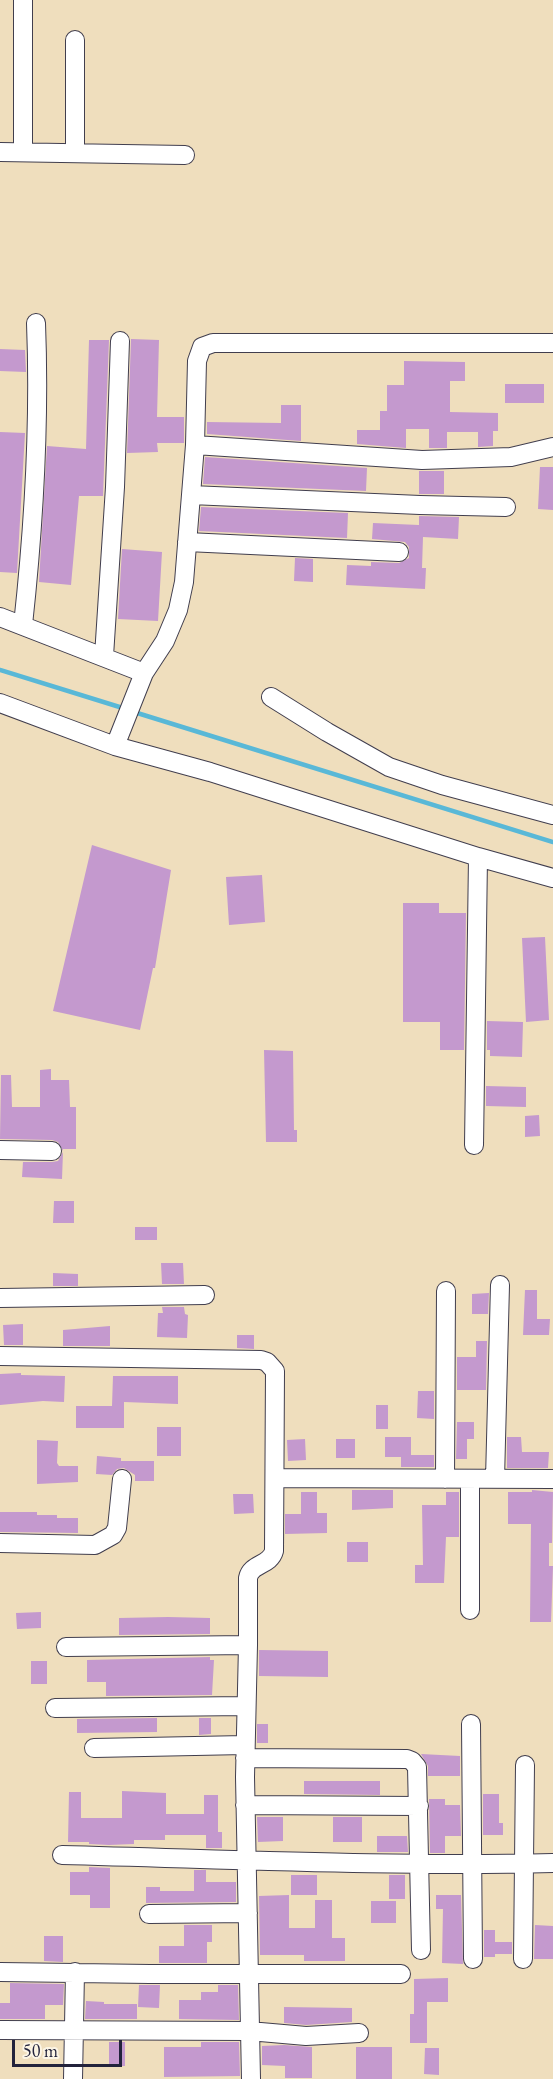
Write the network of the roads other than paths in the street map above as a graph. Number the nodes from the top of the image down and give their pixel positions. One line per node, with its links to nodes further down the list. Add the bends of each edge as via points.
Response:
1 (23, 0): 4 (street)
2 (75, 40): 5 (street)
3 (0, 152): 4 (street)
4 (23, 152): 5 (street)
5 (75, 153): 6 (street)
6 (185, 155)
7 (36, 323): 17 (street, via 37,441)
8 (120, 341): 18 (street)
9 (553, 343): 10 (street, via 204,345 197,361)
10 (195, 445): 11 (street, via 422,460 511,457); 12 (street)
11 (553, 447)
12 (191, 495): 13 (street); 14 (street)
13 (506, 507)
14 (187, 542): 15 (street); 19 (street, via 184,582 173,626)
15 (399, 552)
16 (0, 617): 17 (street)
17 (23, 625): 18 (street)
18 (104, 656): 19 (street)
19 (144, 674): 22 (street)
20 (271, 697): 23 (street, via 389,767)
21 (0, 703): 22 (street)
22 (115, 746): 24 (street)
23 (553, 815)
24 (478, 857): 25 (street); 26 (street)
25 (553, 878)
26 (474, 1145)
27 (0, 1150): 28 (street)
28 (52, 1151)
29 (500, 1285): 38 (street)
30 (446, 1291): 36 (street)
31 (206, 1295): 32 (street)
32 (0, 1298)
33 (0, 1356): 34 (street, via 267,1362 276,1377)
34 (275, 1478): 36 (street); 42 (street, via 273,1556 252,1569 248,1578)
35 (122, 1479): 40 (street, via 117,1528 102,1542)
36 (445, 1479): 37 (street)
37 (470, 1479): 38 (street); 41 (street)
38 (495, 1479): 39 (street)
39 (553, 1479)
40 (0, 1543)
41 (470, 1610)
42 (249, 1645): 43 (street); 44 (street)
43 (66, 1647)
44 (246, 1706): 45 (street); 48 (street)
45 (55, 1708)
46 (471, 1724): 57 (street)
47 (94, 1748): 48 (street)
48 (245, 1752): 50 (street); 51 (street, via 406,1759 418,1771)
49 (525, 1765): 55 (street)
50 (245, 1805): 51 (street); 53 (street)
51 (419, 1806): 56 (street)
52 (63, 1855): 53 (street)
53 (246, 1860): 56 (street); 59 (street)
54 (553, 1863): 55 (street)
55 (523, 1864): 57 (street); 62 (street)
56 (420, 1865): 57 (street); 60 (street)
57 (471, 1866): 61 (street)
58 (149, 1914): 59 (street)
59 (248, 1914): 65 (street)
60 (421, 1950)
61 (473, 1959)
62 (523, 1959)
63 (0, 1972): 64 (street)
64 (75, 1972): 65 (street); 68 (street)
65 (250, 1974): 66 (street); 69 (street)
66 (401, 1974)
67 (0, 2030): 68 (street)
68 (74, 2030): 69 (street); 71 (street)
69 (249, 2031): 70 (street, via 306,2036); 72 (street)
70 (358, 2033)
71 (73, 2079)
72 (251, 2079)

